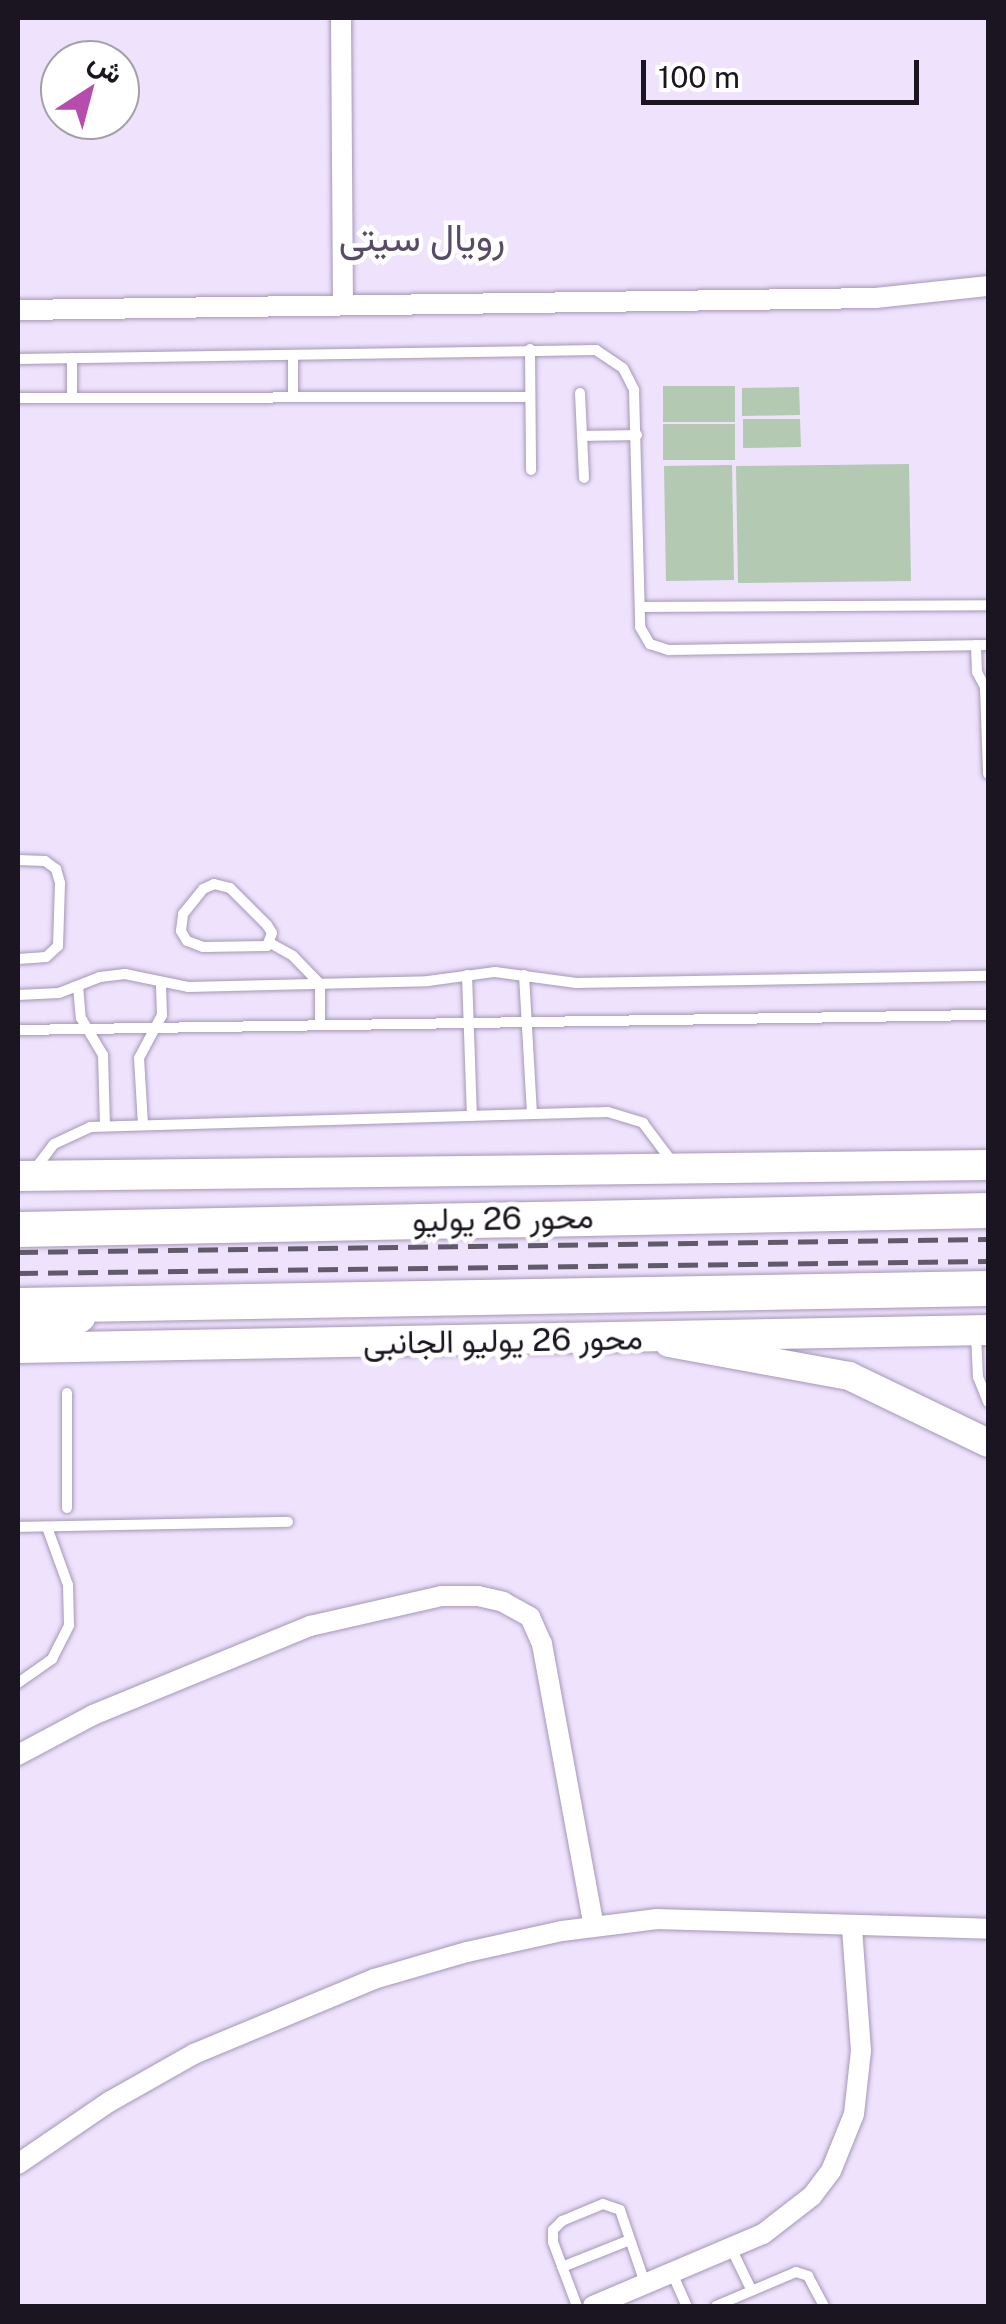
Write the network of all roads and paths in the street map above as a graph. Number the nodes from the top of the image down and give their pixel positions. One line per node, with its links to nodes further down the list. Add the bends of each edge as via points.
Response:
1 (340, 18): 3 (street)
2 (988, 286): 3 (street, via 876,298)
3 (343, 305): 4 (street)
4 (18, 310)
5 (530, 349): 6 (lane); 11 (lane); 14 (lane, via 585,348 614,359 634,390)
6 (293, 356): 7 (lane); 10 (lane)
7 (72, 358): 8 (lane); 12 (lane)
8 (18, 359)
9 (580, 393): 15 (lane)
10 (293, 395): 11 (lane); 12 (lane)
11 (530, 396): 16 (lane)
12 (72, 397): 13 (lane)
13 (18, 398)
14 (637, 435): 15 (lane); 19 (lane)
15 (582, 436): 17 (lane)
16 (531, 470)
17 (584, 478)
18 (988, 605): 19 (lane)
19 (640, 607): 20 (lane, via 641,633 662,650)
20 (982, 645): 21 (lane, via 977,672)
21 (987, 684): 22 (lane)
22 (988, 774)
23 (18, 860): 25 (lane, via 45,861 60,883 58,946 46,957)
24 (270, 942): 24 (lane, via 270,929 225,885 204,889 181,919 183,936 197,946 262,948); 30 (lane)
25 (18, 959)
26 (467, 975): 27 (lane); 30 (lane); 35 (lane)
27 (524, 975): 28 (lane, via 576,984); 34 (lane)
28 (988, 976)
29 (162, 983): 30 (lane); 31 (lane, via 112,974); 37 (lane, via 164,1008)
30 (320, 984): 36 (lane)
31 (78, 986): 32 (lane); 38 (lane, via 78,1010)
32 (18, 994)
33 (988, 1015): 34 (lane)
34 (526, 1022): 35 (lane); 40 (lane)
35 (469, 1023): 36 (lane); 41 (lane)
36 (320, 1025): 37 (lane)
37 (154, 1028): 38 (lane); 43 (lane, via 139,1058)
38 (90, 1029): 39 (lane); 42 (lane, via 103,1055)
39 (18, 1030)
40 (532, 1114): 41 (lane); 45 (lane, via 608,1112 632,1118 652,1132)
41 (472, 1116): 43 (lane)
42 (105, 1125): 43 (lane); 46 (lane, via 65,1136)
43 (144, 1125)
44 (988, 1165): 45 (main road)
45 (676, 1168): 46 (main road)
46 (24, 1176)
47 (988, 1210): 48 (highway, محور 26 يوليو)
48 (18, 1228)
49 (988, 1288): 50 (highway)
50 (111, 1303): 51 (highway); 53 (highway)
51 (18, 1305)
52 (982, 1330): 54 (main road, محور 26 يوليو الجانبى); 56 (lane)
53 (18, 1335)
54 (653, 1340): 55 (main road, محور 26 يوليو الجانبى); 59 (street, via 848,1376)
55 (18, 1348)
56 (983, 1364): 58 (lane)
57 (68, 1392): 60 (lane)
58 (988, 1402)
59 (988, 1443)
60 (67, 1508)
61 (288, 1522): 63 (lane)
62 (18, 1527): 63 (lane)
63 (47, 1528): 64 (lane, via 68,1584 69,1625 52,1660)
64 (18, 1683)
65 (18, 1755): 66 (street, via 123,1702 310,1626 442,1596 502,1602 530,1617 542,1644)
66 (594, 1926): 67 (street, via 707,1918); 69 (street, via 467,1952 292,2010 194,2054)
67 (852, 1926): 68 (street); 71 (street, via 860,2051 845,2144 831,2171 789,2218)
68 (988, 1929)
69 (21, 2154)
70 (630, 2240): 72 (lane); 72 (lane, via 620,2210 604,2204 553,2230); 74 (lane)
71 (731, 2248): 73 (street); 75 (lane)
72 (562, 2267): 76 (lane)
73 (672, 2273): 74 (street); 78 (lane)
74 (645, 2284): 77 (street)
75 (751, 2289): 79 (lane); 80 (lane, via 802,2273)
76 (576, 2306)
77 (592, 2306)
78 (687, 2306)
79 (716, 2306)
80 (824, 2306)

